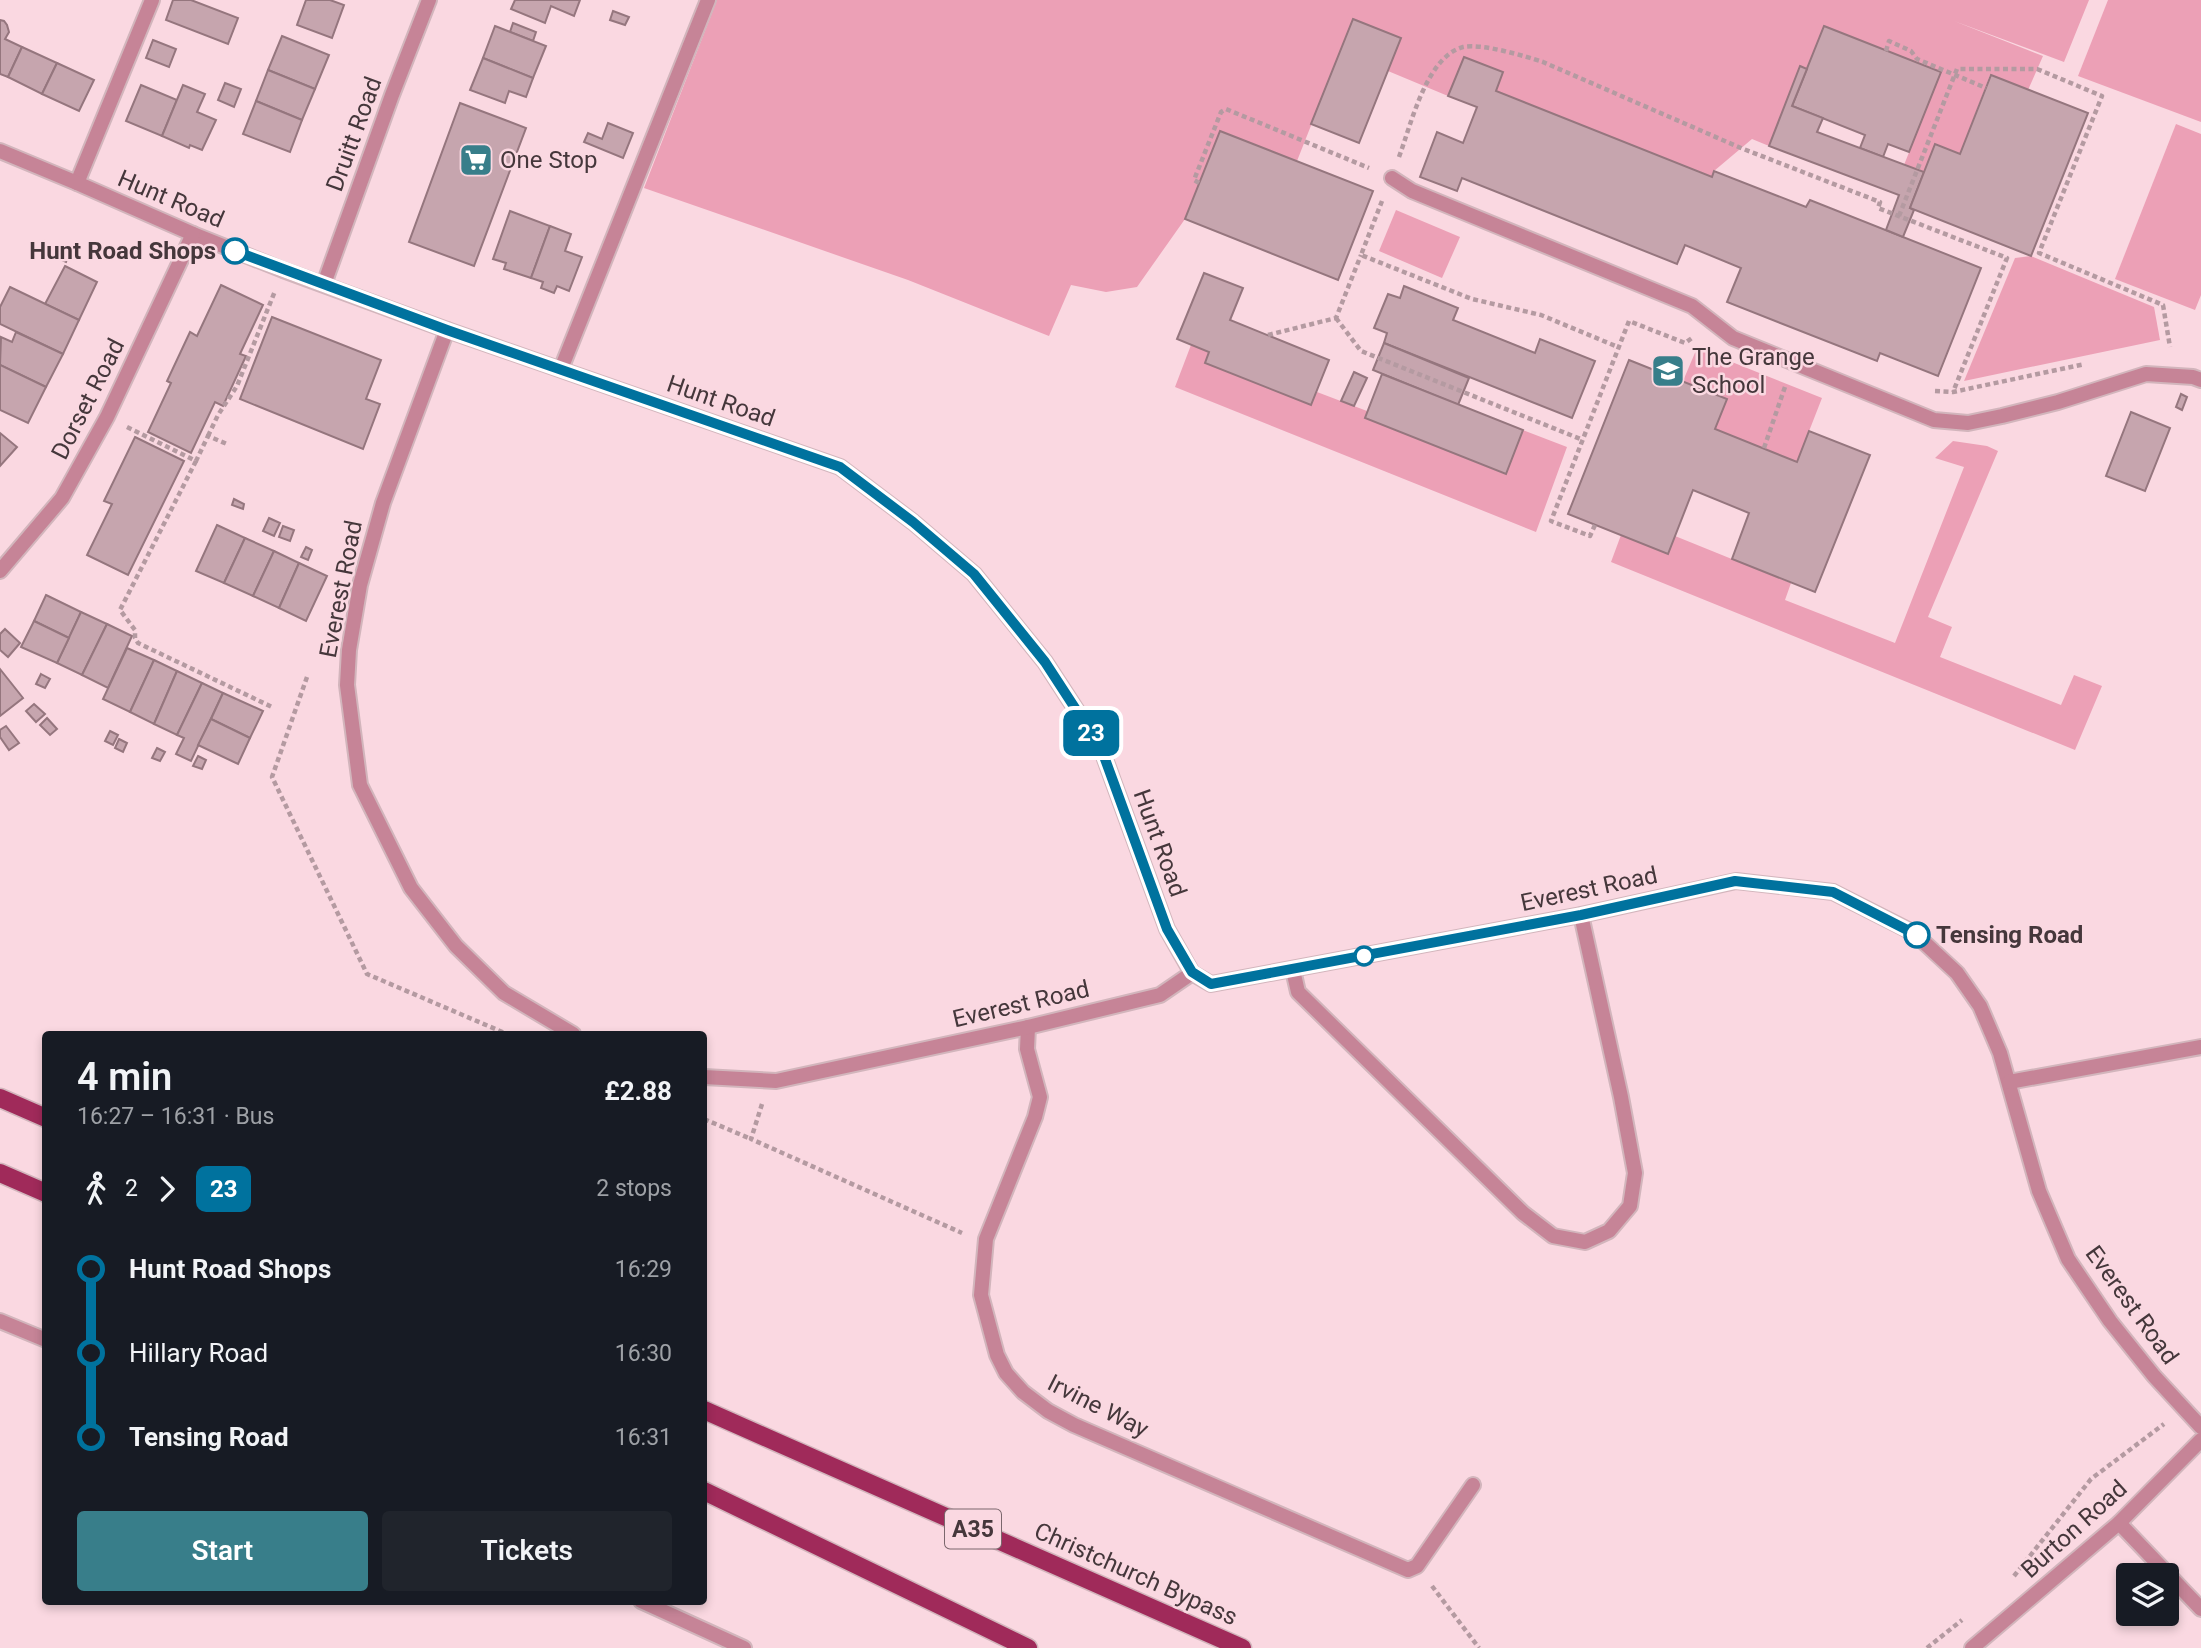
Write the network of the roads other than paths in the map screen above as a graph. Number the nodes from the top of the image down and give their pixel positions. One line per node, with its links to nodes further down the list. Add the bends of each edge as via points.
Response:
1 (152, 0): 6 (street)
2 (429, 0): 8 (street, Druitt Road)
3 (708, 0): 10 (street)
4 (0, 152): 6 (street, Hunt Road)
5 (1392, 178): 11 (street, via 1412,191 1692,306 1733,338 1934,420 1968,424 2146,374)
6 (77, 183): 7 (street, Hunt Road)
7 (193, 234): 8 (street, Hunt Road); 12 (street, Dorset Road, via 107,418 62,498)
8 (324, 284): 9 (street, Hunt Road)
9 (447, 330): 10 (street, Hunt Road); 17 (street, Everest Road, via 383,503 360,585 347,685 360,785 411,888 456,946 504,993)
10 (561, 369): 15 (street, Hunt Road, via 840,467 974,574 1045,662 1101,748 1167,929)
11 (2201, 380)
12 (0, 571)
13 (1581, 915): 14 (street, Everest Road); 14 (street, via 1635,1173 1630,1206 1609,1231 1585,1242 1553,1236 1523,1213 1298,992); 20 (street, Everest Road, via 1735,881 1833,892 1914,933 1957,973 1980,1006)
14 (1293, 970): 15 (street, Everest Road, via 1211,984)
15 (1192, 972): 16 (street, Everest Road, via 1160,995)
16 (1028, 1027): 19 (street, Everest Road, via 769,1081); 30 (street, Irvine Way, via 1027,1049 1040,1097 986,1239 981,1295 997,1355 1023,1392 1074,1425 1408,1570 1417,1566)
17 (568, 1031)
18 (2201, 1047): 20 (street)
19 (707, 1077)
20 (2009, 1082): 28 (street, Everest Road, via 2039,1191 2068,1259 2109,1321)
21 (0, 1098): 22 (main road)
22 (42, 1116)
23 (0, 1173): 24 (main road)
24 (42, 1191)
25 (0, 1321): 26 (street)
26 (42, 1338)
27 (707, 1411): 37 (main road, Christchurch Bypass / A35)
28 (2201, 1427)
29 (2201, 1440): 32 (street, Burton Road)
30 (1473, 1485)
31 (707, 1492): 36 (main road)
32 (2119, 1523): 34 (street); 38 (street, Burton Road)
33 (650, 1605): 35 (street)
34 (2201, 1609)
35 (744, 1648)
36 (1028, 1648)
37 (1242, 1648)
38 (1972, 1648)

